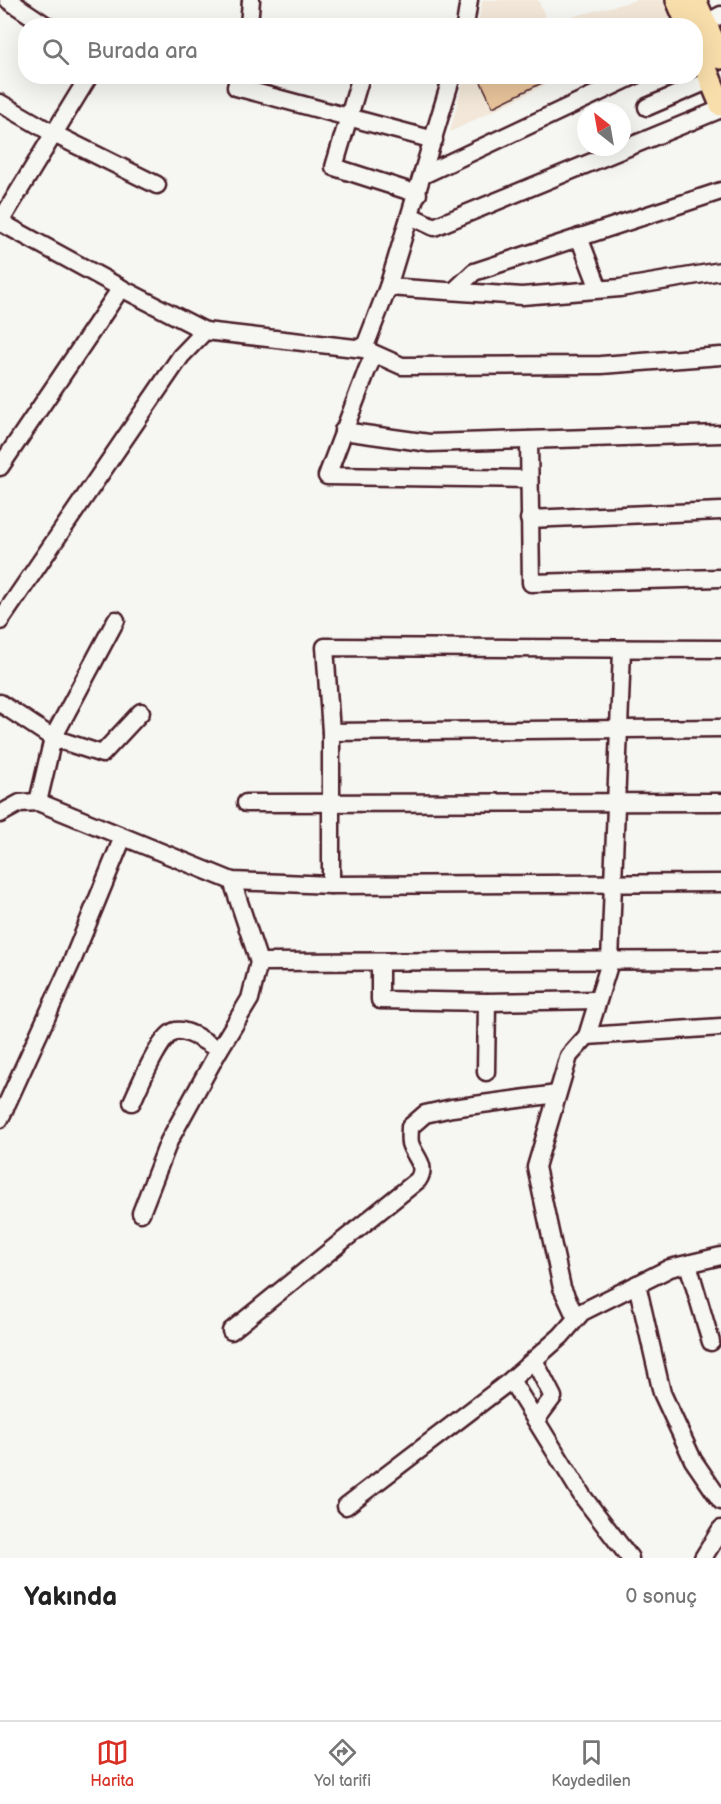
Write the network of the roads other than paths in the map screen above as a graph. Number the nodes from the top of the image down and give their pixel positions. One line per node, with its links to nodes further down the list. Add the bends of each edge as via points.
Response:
1 (8, 0): 6 (street)
2 (251, 0): 7 (street)
3 (469, 0): 8 (street)
4 (677, 0): 9 (main road)
5 (695, 0): 10 (main road)
6 (35, 18)
7 (250, 18)
8 (467, 18)
9 (701, 18)
10 (705, 21): 11 (main road)
11 (721, 58)
12 (703, 64): 13 (main road)
13 (710, 80): 14 (street); 23 (main road)
14 (703, 83)
15 (84, 84): 25 (street)
16 (237, 84): 24 (street, via 236,87)
17 (359, 84): 24 (street)
18 (450, 84): 26 (street)
19 (617, 84): 27 (street)
20 (701, 84): 22 (street)
21 (0, 103): 25 (street)
22 (647, 107)
23 (721, 107): 31 (street, via 434,227)
24 (351, 116): 26 (street); 30 (street, via 334,167)
25 (54, 134): 28 (street); 35 (street, via 0,222)
26 (434, 140): 27 (street)
27 (423, 175): 30 (street)
28 (157, 185)
29 (721, 191): 32 (street)
30 (417, 194): 31 (street)
31 (411, 216): 34 (street)
32 (579, 237): 36 (street); 37 (street, via 474,272)
33 (721, 271): 36 (street)
34 (388, 286): 37 (street); 39 (street)
35 (121, 288): 38 (street); 44 (street)
36 (599, 289): 37 (street, via 522,296)
37 (454, 291)
38 (205, 331): 39 (street); 50 (street, via 181,356)
39 (369, 352): 40 (street, via 402,366 601,365); 41 (street, via 367,370)
40 (721, 356)
41 (343, 431): 43 (street, via 429,443); 45 (street, via 327,476)
42 (721, 434): 43 (street)
43 (529, 440): 45 (street)
44 (0, 467)
45 (528, 478): 47 (street)
46 (721, 511): 47 (street)
47 (529, 519): 48 (street, via 531,583)
48 (721, 578)
49 (116, 620): 58 (street)
50 (0, 621)
51 (622, 650): 52 (street); 56 (street); 57 (street, via 325,647)
52 (721, 650)
53 (0, 703): 58 (street)
54 (141, 712): 58 (street, via 102,754)
55 (721, 728): 56 (street)
56 (619, 729): 57 (street); 60 (street)
57 (331, 732): 63 (street)
58 (53, 738): 59 (street)
59 (38, 802): 64 (street, via 20,803); 65 (street)
60 (615, 802): 61 (street); 63 (street); 68 (street)
61 (721, 802)
62 (246, 803): 63 (street)
63 (330, 804): 69 (street)
64 (1, 813)
65 (123, 837): 66 (street); 82 (street)
66 (232, 882): 69 (street); 71 (street)
67 (721, 882): 68 (street)
68 (612, 883): 69 (street); 73 (street)
69 (332, 885)
70 (721, 960): 73 (street)
71 (259, 962): 72 (street); 78 (street, via 250,999)
72 (380, 962): 73 (street); 75 (street, via 380,1000)
73 (610, 962): 74 (street)
74 (597, 1000): 75 (street); 77 (street)
75 (487, 1002): 79 (street)
76 (721, 1027): 77 (street)
77 (587, 1036): 80 (street, via 569,1056)
78 (219, 1050): 81 (street, via 179,1030 173,1031 163,1041); 83 (street, via 169,1142)
79 (486, 1072)
80 (557, 1094): 87 (street, via 536,1167 562,1288); 88 (street, via 425,1114 410,1127 410,1142 423,1167 418,1180)
81 (132, 1101)
82 (0, 1119)
83 (141, 1214)
84 (721, 1256): 85 (street)
85 (688, 1264): 86 (street); 89 (street)
86 (637, 1284): 87 (street); 93 (street, via 662,1393 693,1460)
87 (576, 1318): 90 (street)
88 (231, 1331)
89 (711, 1342)
90 (534, 1360): 91 (street); 92 (street, via 553,1397)
91 (511, 1380): 92 (street); 94 (street)
92 (536, 1420): 96 (street, via 583,1497)
93 (721, 1501)
94 (346, 1506)
95 (721, 1529): 97 (street)
96 (630, 1558)
97 (703, 1558)

